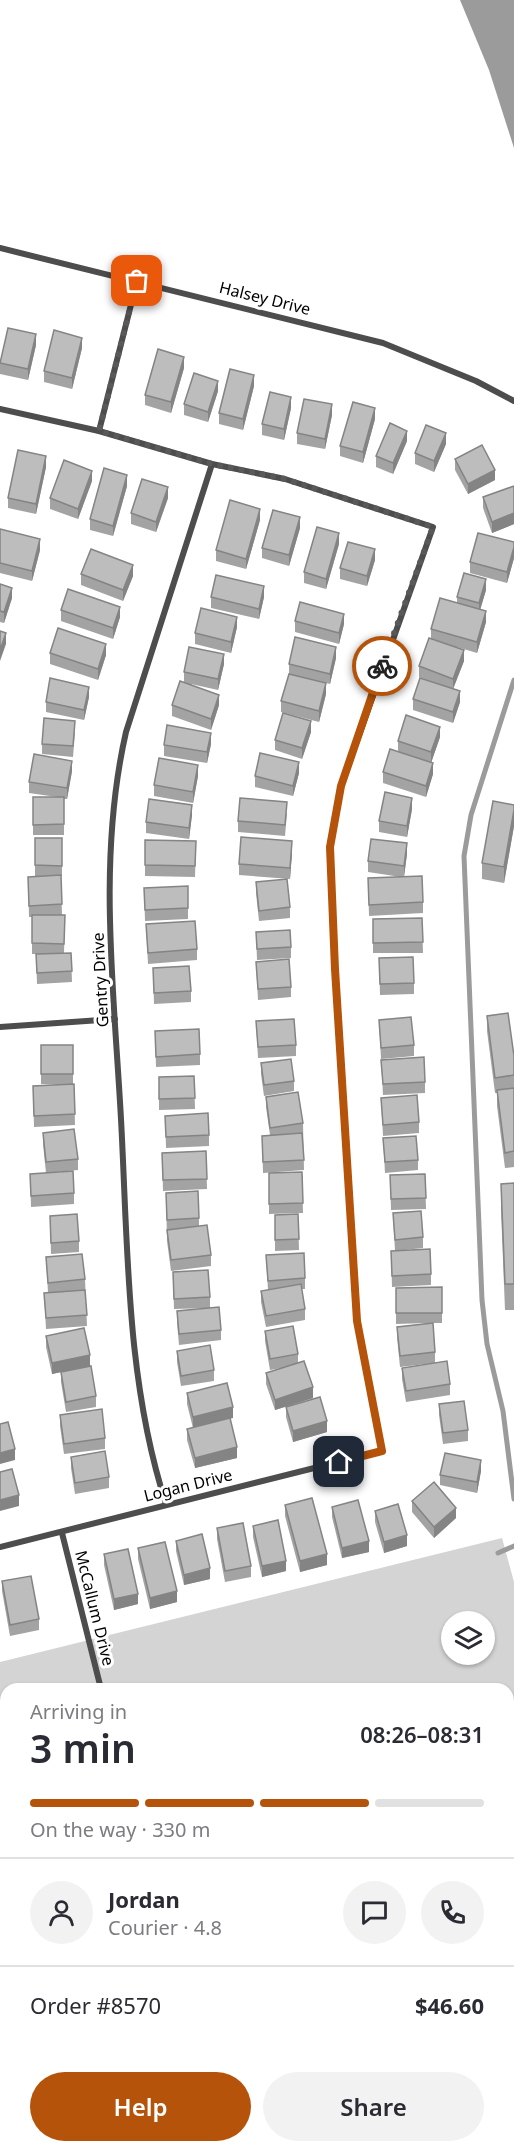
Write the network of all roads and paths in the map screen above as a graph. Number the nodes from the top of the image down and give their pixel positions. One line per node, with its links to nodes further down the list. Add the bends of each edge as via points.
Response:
1 (0, 248): 2 (street, Halsey Drive)
2 (137, 281): 3 (street, Halsey Drive, via 383,343); 5 (street)
3 (514, 401)
4 (0, 409): 5 (street)
5 (99, 431): 6 (street)
6 (212, 464): 7 (street, Gentry Drive, via 115,777 109,837); 9 (street, Logan Drive, via 285,479 433,527 341,786 330,847 357,1321 382,1451)
7 (115, 1019): 8 (street); 9 (street, Gentry Drive, via 133,1344 152,1461)
8 (0, 1027)
9 (166, 1504): 10 (street, Logan Drive)
10 (62, 1533): 11 (street, Logan Drive); 12 (street, McCallum Drive)
11 (0, 1547)
12 (100, 1683)

